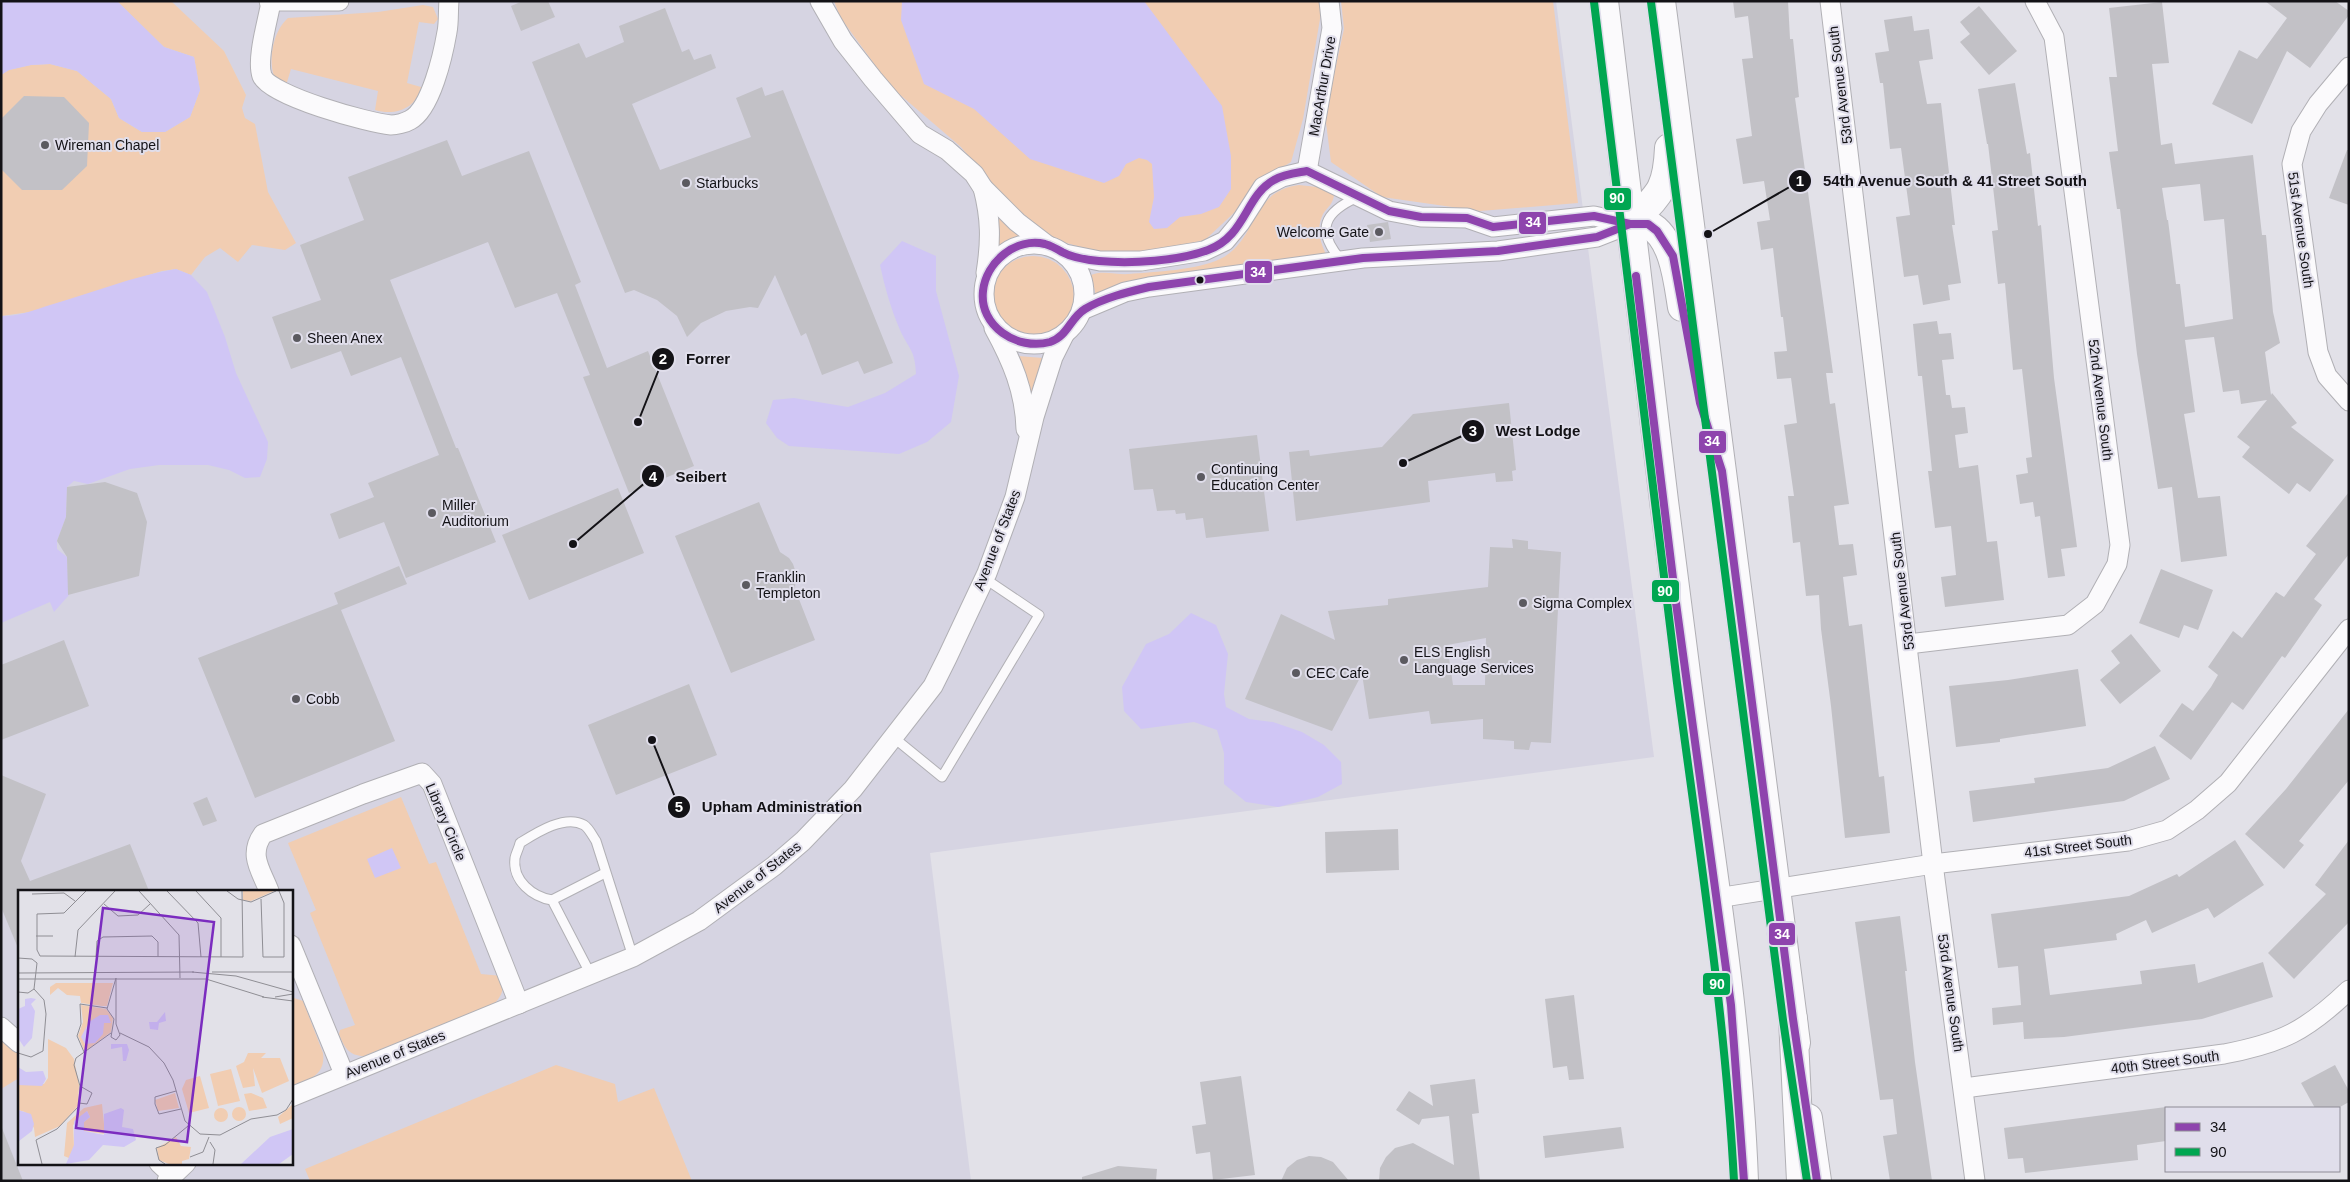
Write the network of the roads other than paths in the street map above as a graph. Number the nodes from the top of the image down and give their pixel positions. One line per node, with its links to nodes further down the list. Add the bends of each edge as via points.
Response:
1 (270, 1): 2 (street); 3 (street, via 260,66 270,87 303,101 392,125 409,121 422,110 436,76 448,30)
2 (339, 1)
3 (448, 1)
4 (820, 1): 13 (street, via 843,40 873,80 920,134 947,150 974,174)
5 (1329, 1): 12 (street, MacArthur Drive, via 1332,28)
6 (1604, 1): 15 (main road)
7 (1660, 1): 11 (main road)
8 (1830, 1): 28 (street, 53rd Avenue South)
9 (2035, 1): 28 (street, 52nd Avenue South, via 2054,37 2120,545 2117,564 2095,604 2068,625)
10 (2349, 67): 23 (street, 51st Avenue South, via 2318,104 2301,131 2292,164 2318,352 2327,376)
11 (1672, 92): 15 (main road, via 1669,159 1664,185 1658,197); 25 (main road)
12 (1307, 171): 14 (street); 17 (street, via 1282,177 1263,187 1225,241 1204,251 1141,261 1100,261)
13 (983, 188): 16 (street, via 1017,222); 19 (street, via 991,236)
14 (1360, 196): 15 (street, via 1389,211 1420,217 1466,218 1493,227 1594,216); 18 (lane, via 1334,209 1327,219 1330,248)
15 (1630, 224): 18 (street, via 1597,237 1498,251); 25 (main road, via 1648,224 1657,231 1673,256 1700,402); 34 (main road)
16 (1047, 245): 17 (street); 19 (street, via 1027,244 1009,250 994,263)
17 (1065, 254): 20 (street, via 1078,269 1084,288)
18 (1342, 261): 20 (street, via 1149,286)
19 (985, 280): 21 (street, via 983,300)
20 (1082, 310): 22 (street)
21 (991, 320): 22 (street, via 1002,334 1020,343 1040,344); 24 (street, Avenue of States, via 1016,374 1025,404)
22 (1064, 335): 24 (street, Avenue of States, via 1053,357)
23 (2349, 401)
24 (1026, 448): 26 (street, Avenue of States, via 1014,497)
25 (1722, 471): 32 (main road)
26 (984, 578): 29 (street, Avenue of States, via 933,686); 29 (lane, via 1039,615 942,777)
27 (2349, 629): 30 (street, 41st Street South, via 2228,783 2197,810 2166,830 2128,841)
28 (1908, 644): 30 (street, 53rd Avenue South)
29 (893, 737): 37 (street, Avenue of States, via 854,788 780,861 699,921)
30 (1933, 864): 32 (street, 41st Street South); 45 (street, 53rd Avenue South)
31 (606, 873): 35 (lane); 35 (lane, via 596,841 584,826 570,822 542,830 520,843 515,860 528,891); 37 (lane)
32 (1776, 888): 34 (street, 41st Street South); 41 (main road)
33 (269, 890): 40 (street, Library Circle, via 254,853 262,834 422,774 432,784)
34 (1717, 898): 47 (main road, via 1739,1097)
35 (552, 900): 38 (lane)
36 (292, 947): 44 (street)
37 (633, 957): 38 (street, Avenue of States)
38 (591, 975): 40 (street, Avenue of States)
39 (2349, 990): 45 (street, 40th Street South, via 2322,1015 2294,1034 2263,1047)
40 (519, 1004): 44 (street, Avenue of States)
41 (1793, 1019): 48 (main road); 49 (main road)
42 (1, 1027): 43 (street)
43 (18, 1042)
44 (344, 1074): 46 (street, Avenue of States)
45 (1964, 1088): 50 (street, 53rd Avenue South)
46 (292, 1097)
47 (1744, 1181)
48 (1801, 1181)
49 (1817, 1181)
50 (1975, 1181)

